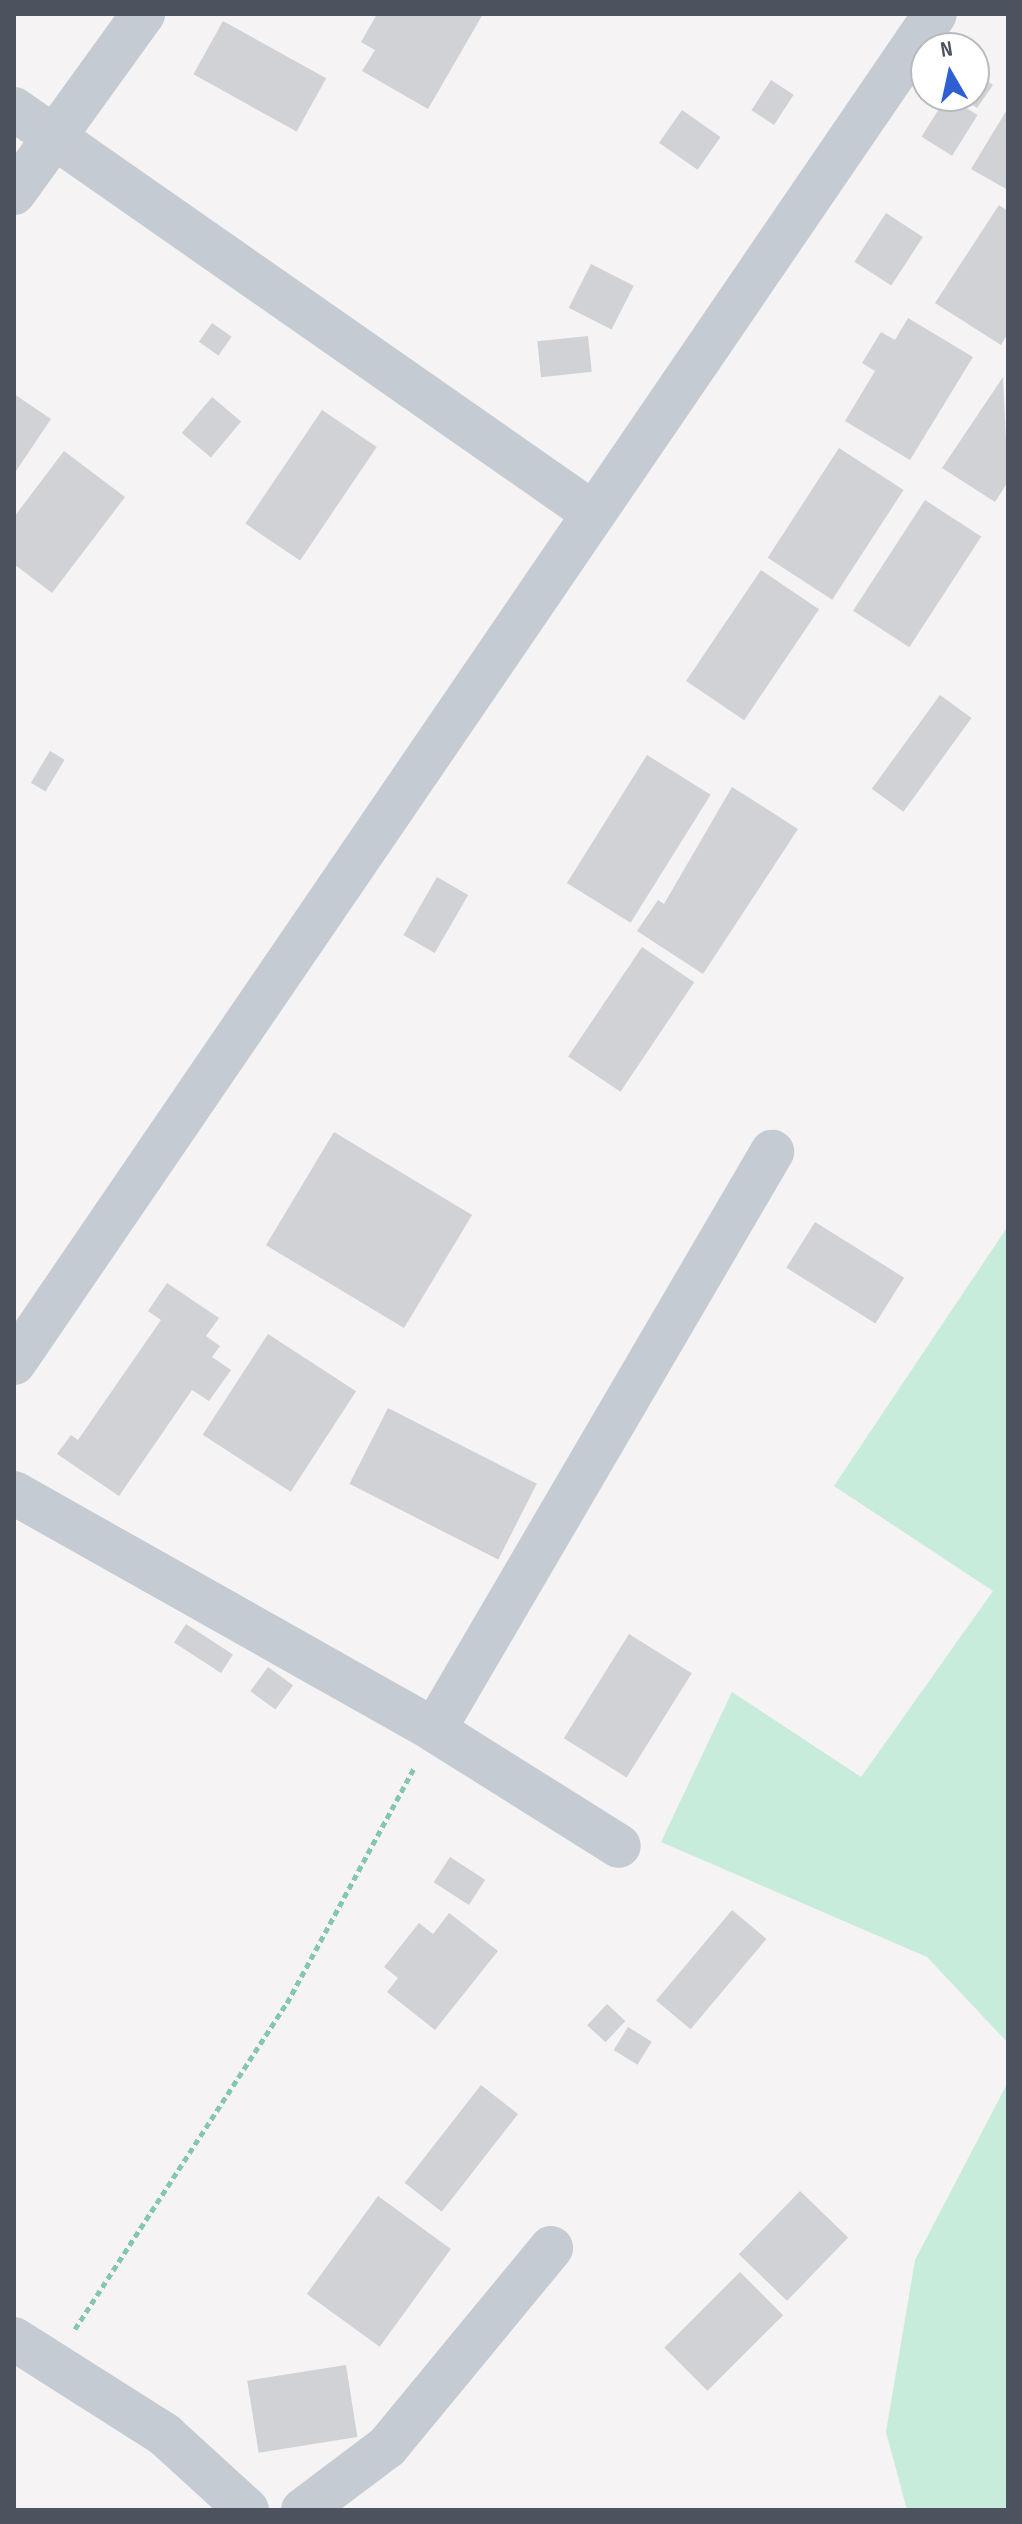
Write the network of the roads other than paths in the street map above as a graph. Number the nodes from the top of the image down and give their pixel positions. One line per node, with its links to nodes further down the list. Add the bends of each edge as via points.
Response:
1 (143, 14): 4 (street)
2 (935, 14): 6 (street)
3 (14, 109): 4 (street)
4 (55, 136): 5 (street); 6 (street)
5 (14, 193)
6 (593, 513): 8 (street)
7 (772, 1152): 10 (street)
8 (14, 1363)
9 (14, 1493): 10 (street)
10 (434, 1730): 11 (street)
11 (619, 1846)
12 (551, 2248): 15 (street, via 387,2447)
13 (14, 2339): 14 (street, via 165,2435)
14 (247, 2510)
15 (303, 2510)

